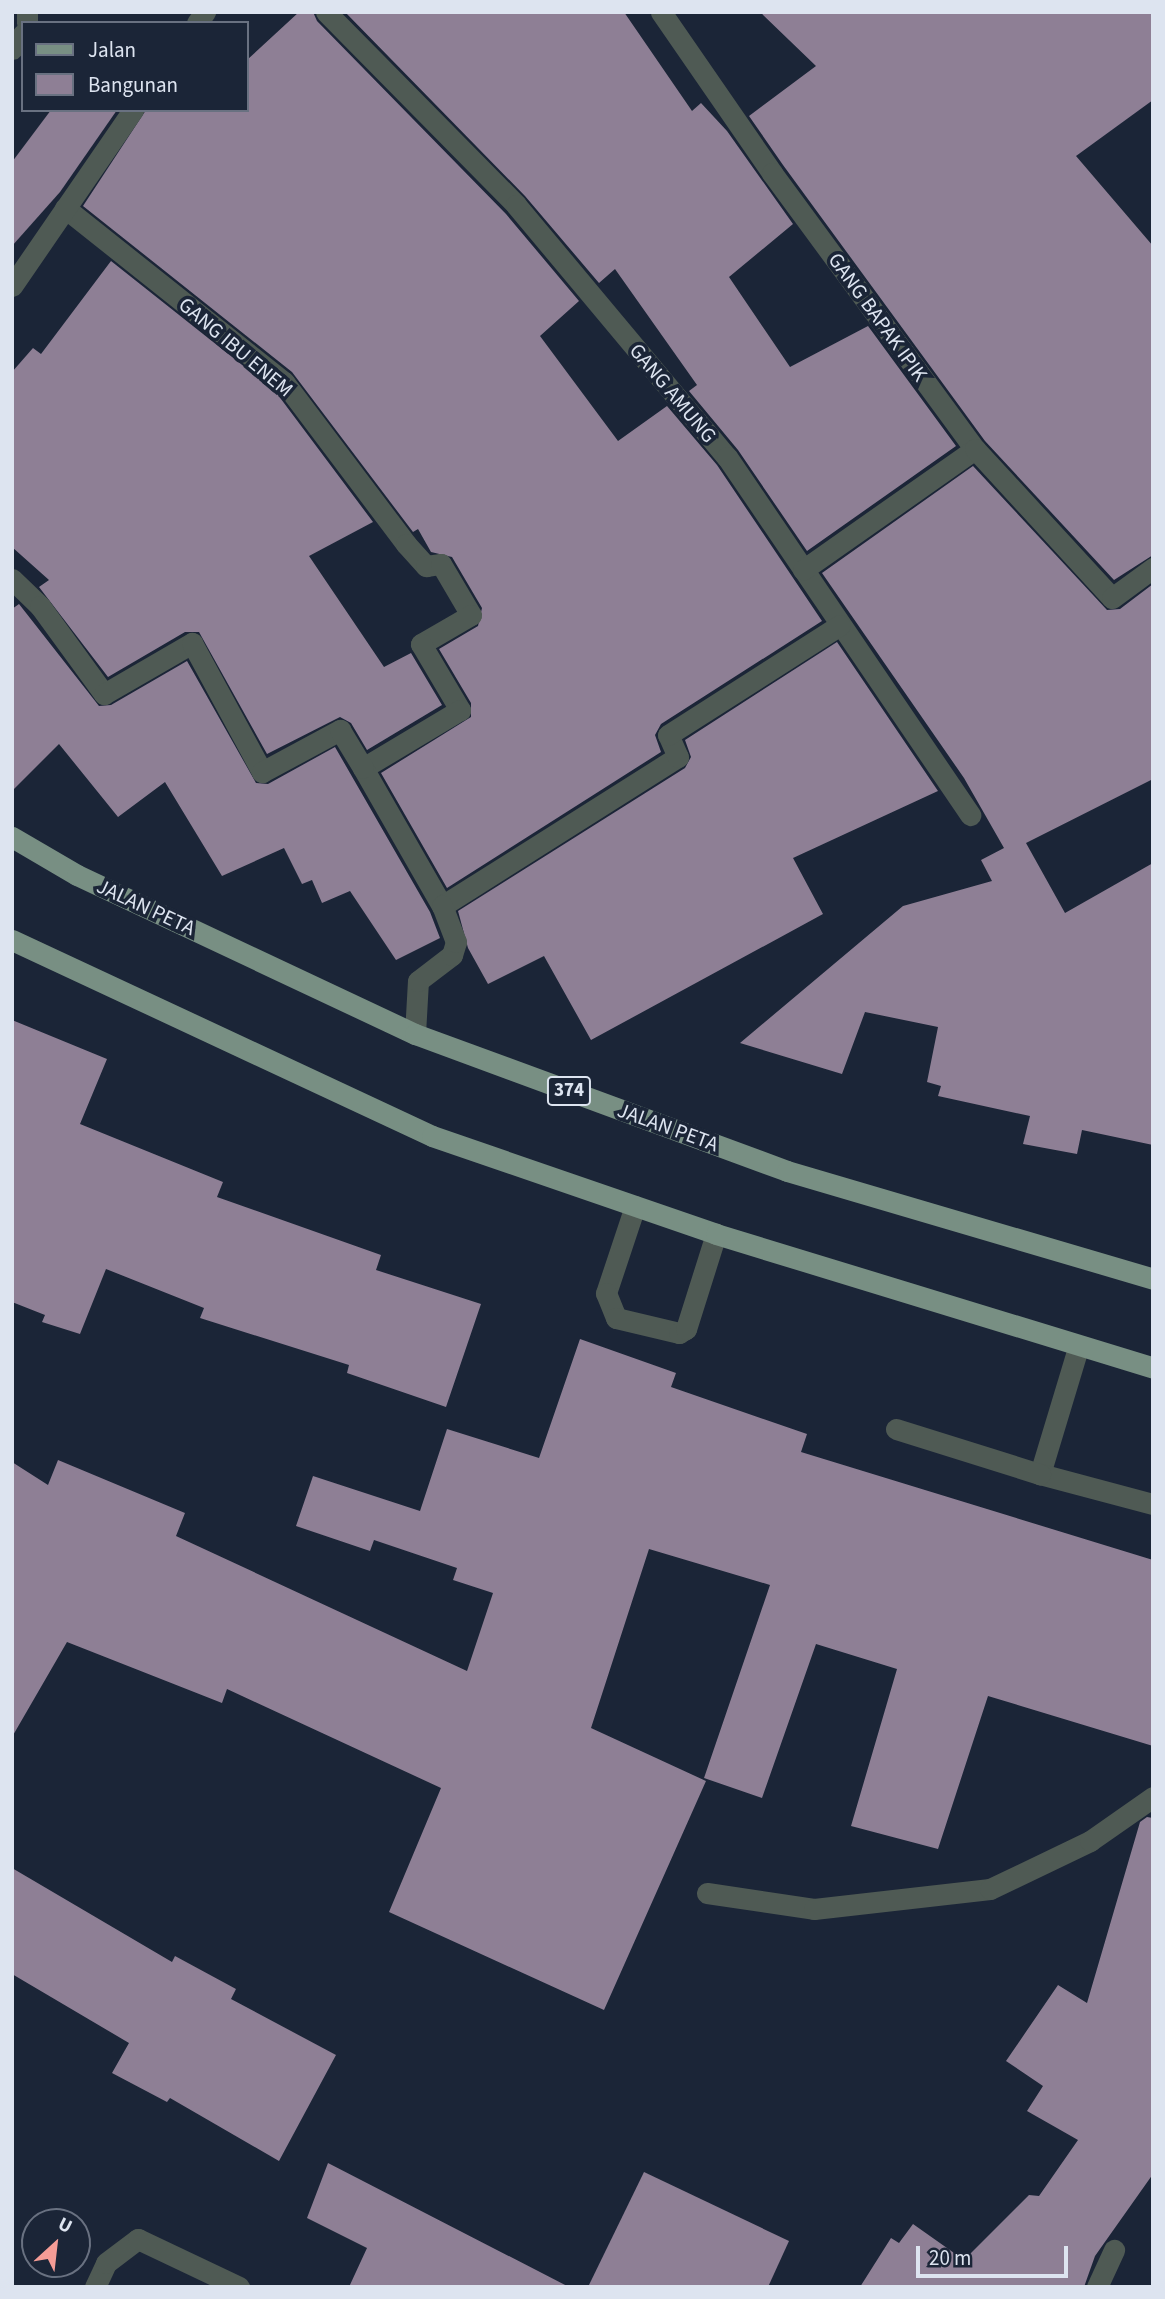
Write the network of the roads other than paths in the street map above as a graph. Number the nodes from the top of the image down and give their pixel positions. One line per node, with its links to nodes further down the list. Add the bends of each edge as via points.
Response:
1 (326, 12): 8 (street, GANG AMUNG, via 516,205 727,457)
2 (662, 12): 6 (street, GANG BAPAK IPIK, via 772,173)
3 (132, 112): 4 (street)
4 (65, 208): 5 (street); 11 (street, GANG IBU ENEM, via 284,382 406,544 426,566 441,564 471,615 421,644 461,708)
5 (12, 286)
6 (975, 449): 7 (street, GANG BAPAK IPIK, via 1112,598); 8 (street)
7 (1153, 568)
8 (803, 570): 10 (street, GANG AMUNG)
9 (12, 579): 11 (street, via 40,606 104,694 192,643 262,772 341,730)
10 (840, 625): 12 (street, GANG AMUNG); 14 (street, via 668,735 678,757)
11 (363, 768): 14 (street)
12 (970, 815)
13 (12, 837): 16 (main road, JALAN PETA / 374, via 77,875)
14 (442, 906): 16 (street, via 456,942 452,955 418,981)
15 (12, 940): 17 (main road, via 432,1136)
16 (415, 1034): 19 (main road, JALAN PETA / 374, via 787,1171)
17 (635, 1206): 18 (main road); 18 (street, via 606,1293 616,1318 679,1333 686,1329)
18 (716, 1234): 20 (main road)
19 (1153, 1279)
20 (1078, 1348): 21 (main road); 23 (street)
21 (1153, 1368)
22 (896, 1429): 23 (street)
23 (1040, 1474): 24 (street)
24 (1153, 1504)
25 (1153, 1797): 26 (street, via 1090,1841 990,1889 814,1909)
26 (707, 1893)
27 (1114, 2250): 30 (street)
28 (95, 2287): 29 (street, via 106,2263 138,2239)
29 (239, 2287)
30 (1097, 2287)

